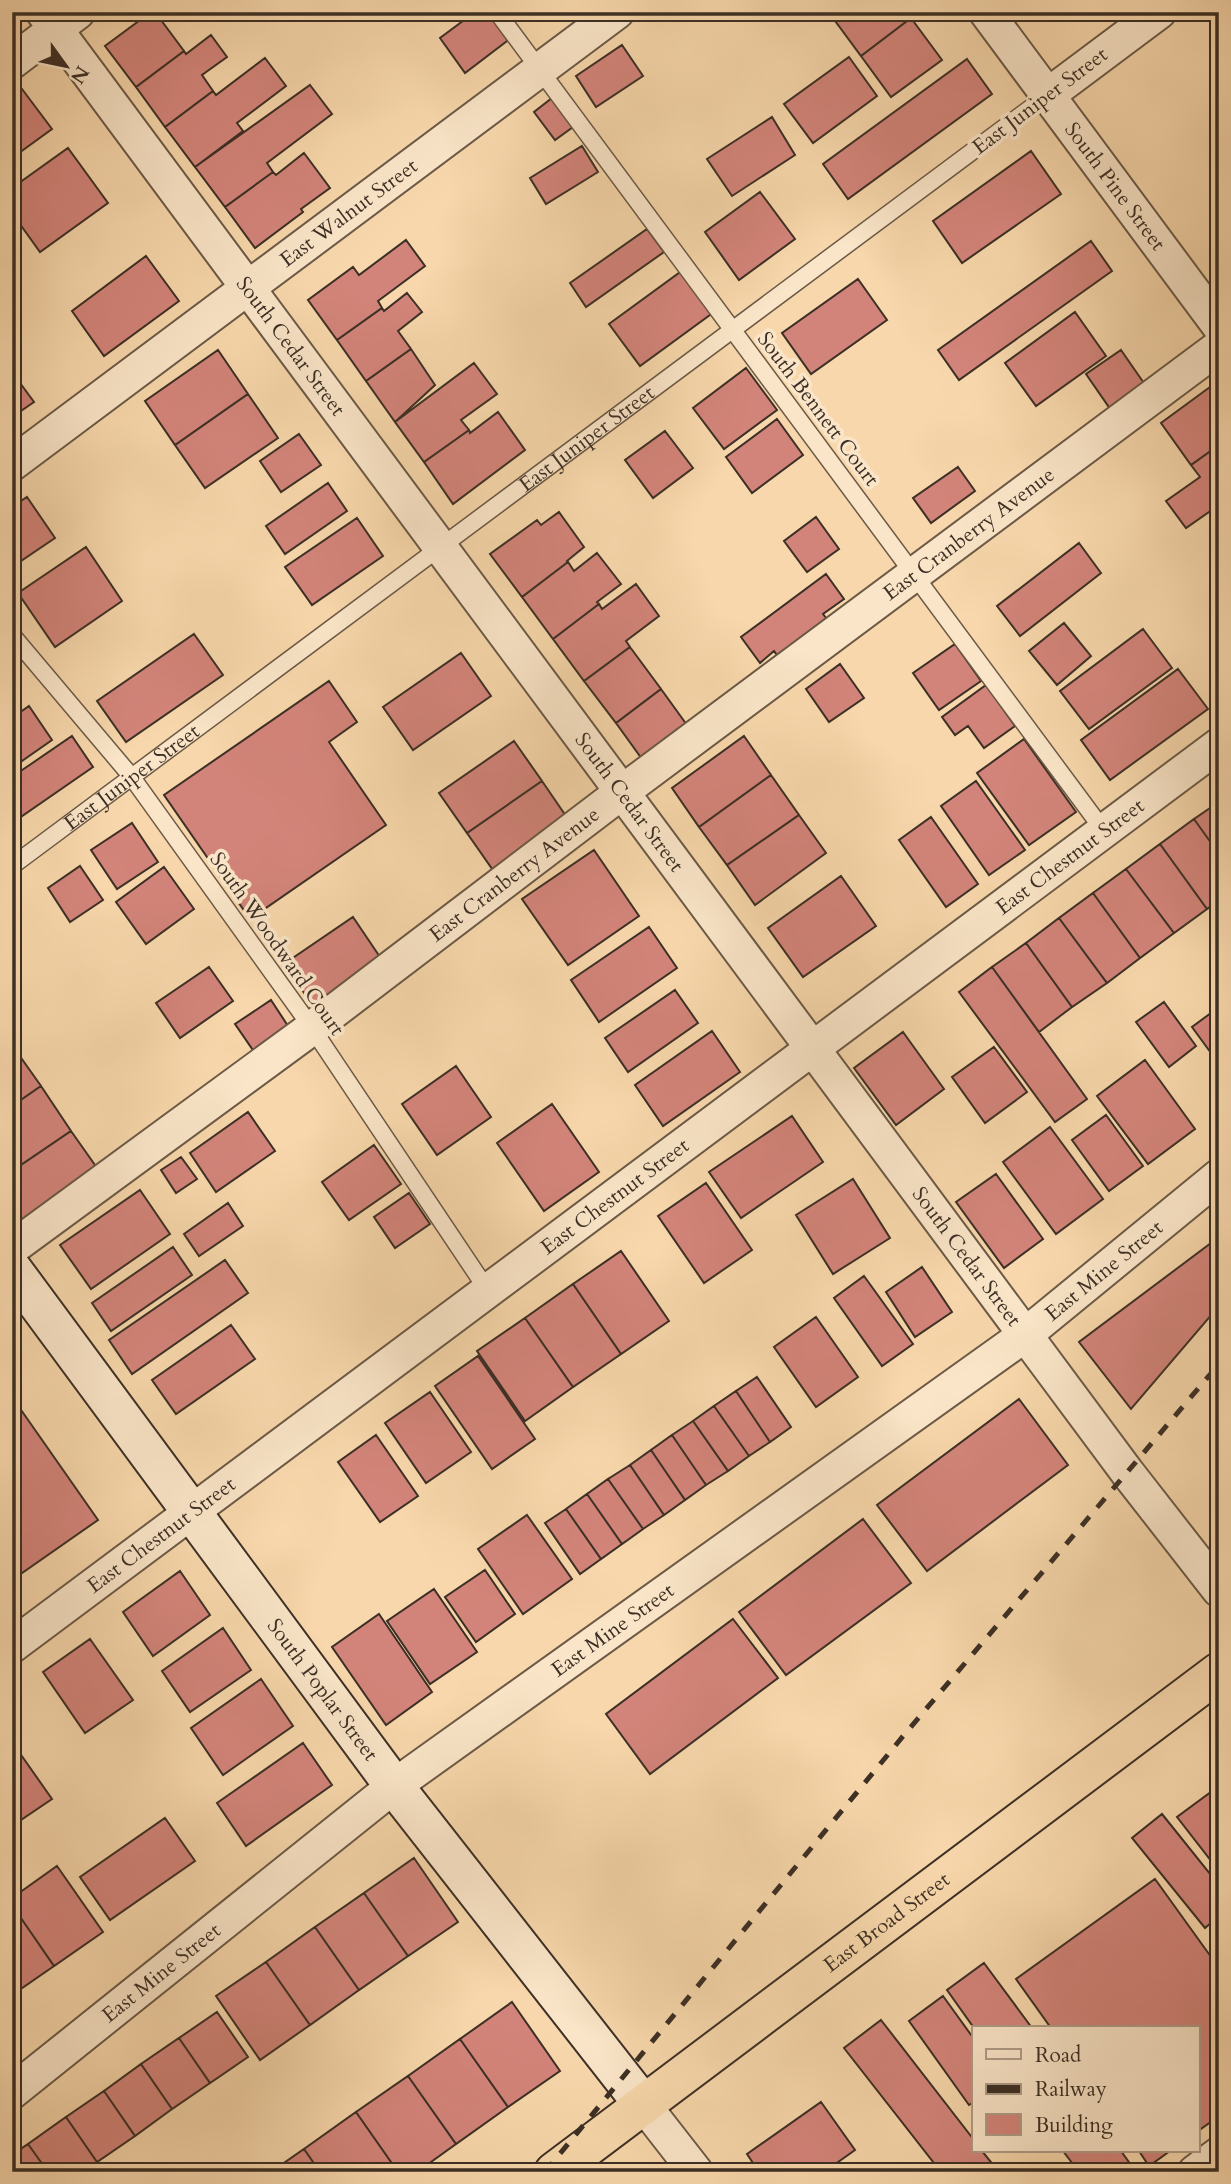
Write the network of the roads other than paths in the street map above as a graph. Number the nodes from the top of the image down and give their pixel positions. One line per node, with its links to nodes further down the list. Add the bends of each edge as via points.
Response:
1 (497, 12): 7 (lane, South Bennett Court)
2 (617, 12): 7 (street, East Walnut Street)
3 (986, 12): 8 (street, South Pine Street)
4 (1159, 12): 8 (street, East Juniper Street)
5 (59, 18): 6 (street); 9 (street, South Cedar Street)
6 (12, 62)
7 (540, 70): 9 (street, East Walnut Street); 11 (lane, South Bennett Court)
8 (1048, 95): 10 (street, South Pine Street); 11 (lane, East Juniper Street)
9 (248, 288): 13 (street, East Walnut Street); 14 (street, South Cedar Street)
10 (1219, 326)
11 (733, 330): 14 (lane, East Juniper Street); 15 (lane, South Bennett Court)
12 (1219, 347): 15 (street, East Cranberry Avenue)
13 (12, 464)
14 (441, 548): 18 (lane, East Juniper Street); 19 (street, South Cedar Street)
15 (915, 574): 19 (street, East Cranberry Avenue); 20 (lane, South Bennett Court)
16 (12, 635): 18 (lane, South Woodward Court)
17 (1219, 745): 20 (street, East Chestnut Street)
18 (131, 776): 21 (lane, East Juniper Street); 22 (lane, South Woodward Court)
19 (622, 792): 22 (street, East Cranberry Avenue); 23 (street, South Cedar Street)
20 (1104, 831): 23 (street, East Chestnut Street)
21 (12, 866)
22 (312, 1028): 25 (street, East Cranberry Avenue); 27 (lane, South Woodward Court)
23 (812, 1049): 27 (street, East Chestnut Street); 28 (street, South Cedar Street)
24 (1219, 1176): 28 (street, East Mine Street)
25 (12, 1248)
26 (12, 1269): 29 (main road, South Poplar Street)
27 (488, 1291): 29 (street, East Chestnut Street)
28 (1025, 1335): 30 (street, South Cedar Street); 33 (street, East Mine Street)
29 (192, 1512): 31 (street, East Chestnut Street); 33 (main road, South Poplar Street)
30 (1219, 1590)
31 (12, 1646)
32 (1219, 1672): 35 (highway, East Broad Street)
33 (394, 1786): 34 (street, East Mine Street); 35 (main road, South Poplar Street)
34 (12, 2092)
35 (643, 2104): 37 (highway, East Broad Street); 38 (street)
36 (1219, 2154): 39 (street)
37 (554, 2172)
38 (696, 2172)
39 (1195, 2172)

